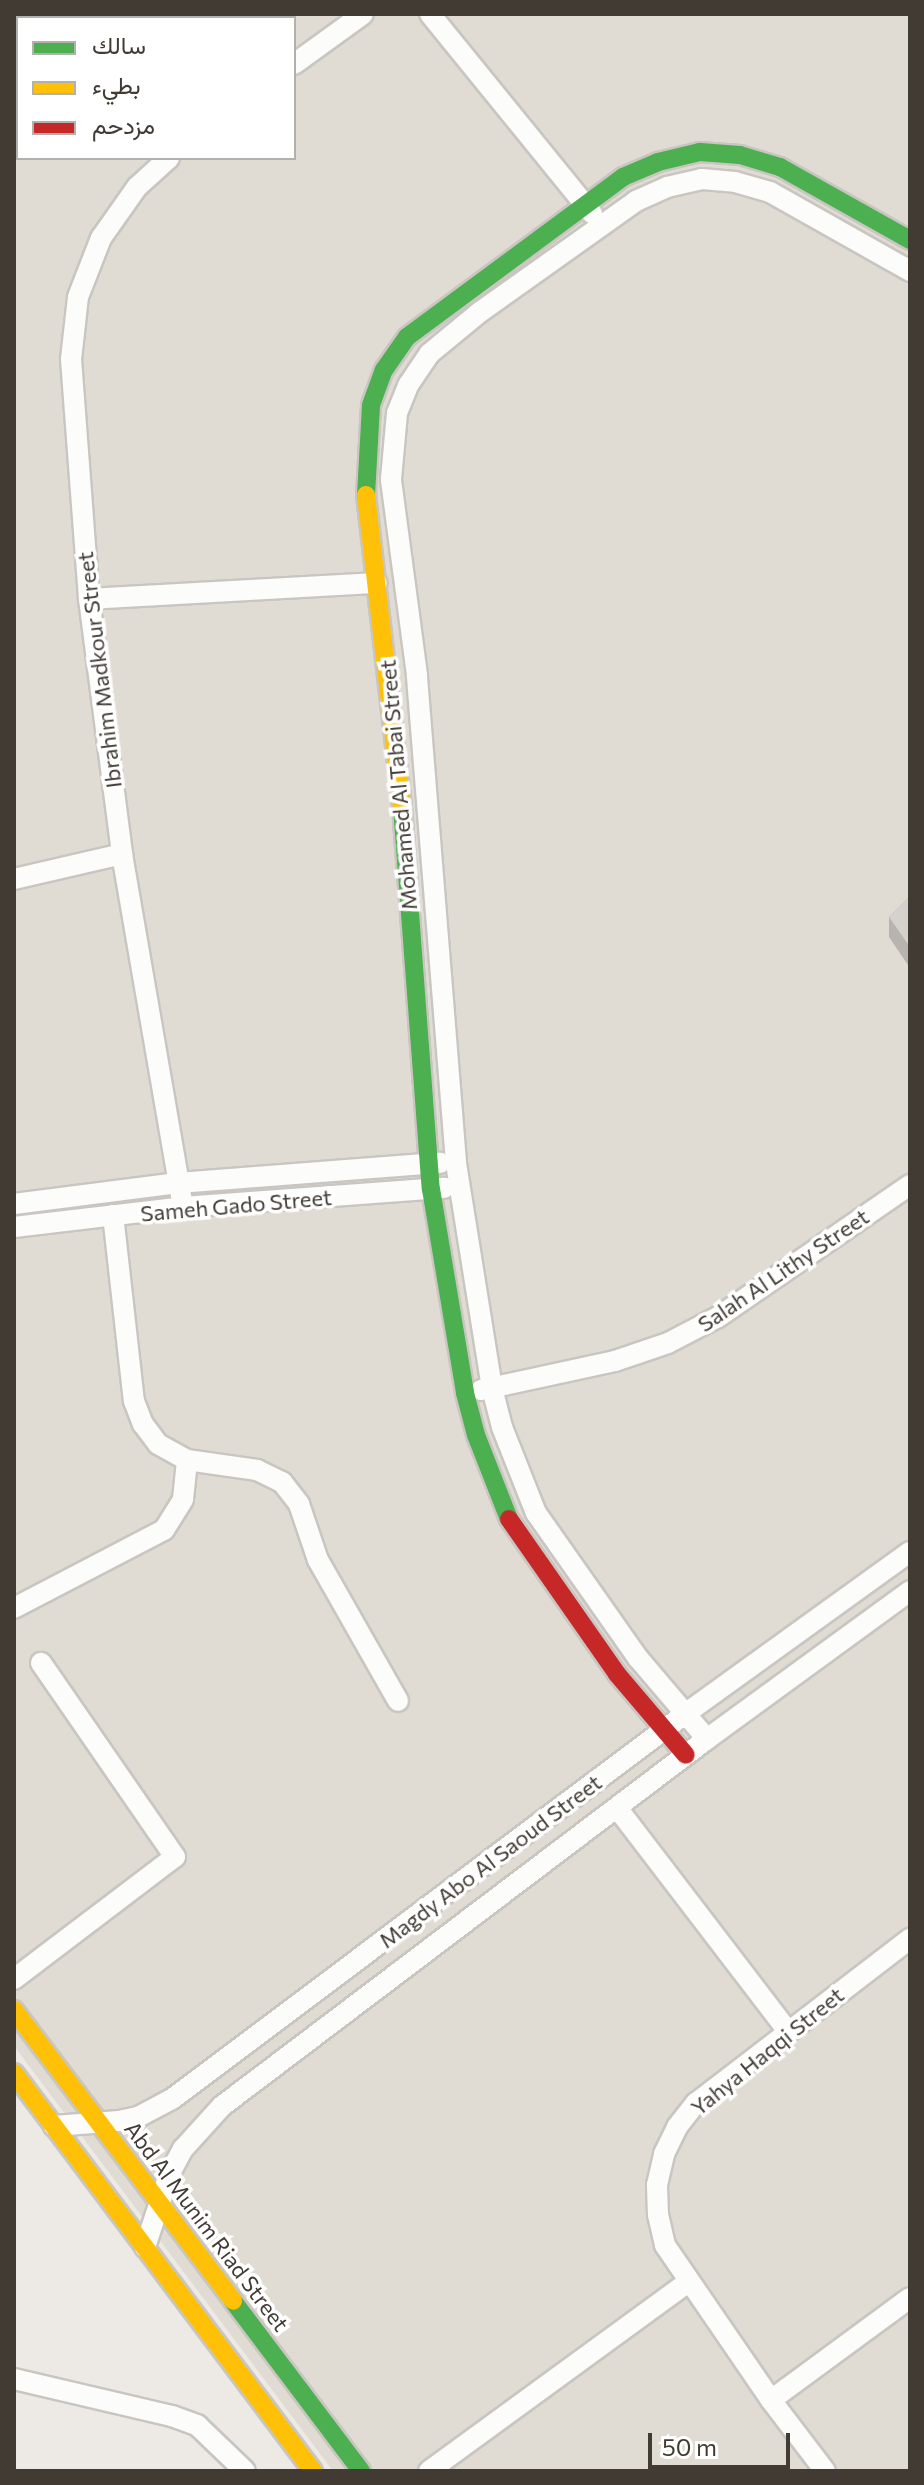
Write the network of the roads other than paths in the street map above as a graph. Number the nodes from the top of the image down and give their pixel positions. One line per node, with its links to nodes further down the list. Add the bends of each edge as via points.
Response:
1 (363, 14): 3 (street)
2 (430, 14): 5 (street)
3 (296, 63)
4 (167, 160): 10 (street, Ibrahim Madkour Street, via 137,187 101,238 78,297 71,359)
5 (583, 204): 6 (street); 7 (street, Mohamed Al Tabai Street, via 623,177 658,162 700,152 740,155 780,167); 9 (street, Mohamed Al Tabai Street, via 407,337 384,370 371,405 364,479)
6 (602, 225): 8 (street, Mohamed Al Tabai Street, via 667,187 702,179 735,182 805,209); 11 (street, Mohamed Al Tabai Street, via 429,354 397,413 391,479)
7 (910, 240)
8 (910, 271)
9 (377, 583): 10 (street); 12 (street, Mohamed Al Tabai Street)
10 (89, 599): 13 (street, Ibrahim Madkour Street)
11 (417, 675): 12 (street); 15 (street, Mohamed Al Tabai Street)
12 (390, 678): 16 (street, Mohamed Al Tabai Street)
13 (122, 854): 14 (street); 17 (street, Ibrahim Madkour Street)
14 (14, 879)
15 (456, 1162): 16 (street, Sameh Gado Street); 19 (street, Mohamed Al Tabai Street)
16 (429, 1163): 17 (street, Sameh Gado Street); 20 (street, Mohamed Al Tabai Street)
17 (178, 1183): 21 (street, Sameh Gado Street); 22 (street, Ibrahim Madkour Street)
18 (910, 1185): 25 (street, Salah Al Lithy Street, via 718,1317 668,1343 615,1361)
19 (458, 1187): 20 (street, Sameh Gado Street); 25 (street, Mohamed Al Tabai Street)
20 (431, 1189): 22 (street, Sameh Gado Street); 26 (street, Mohamed Al Tabai Street)
21 (14, 1204)
22 (183, 1207): 23 (street, Sameh Gado Street)
23 (113, 1215): 24 (street, Sameh Gado Street); 27 (street, via 134,1401 158,1444)
24 (14, 1227)
25 (492, 1388): 26 (street, Salah Al Lithy Street); 34 (street, Mohamed Al Tabai Street, via 536,1513)
26 (465, 1393): 35 (street, Mohamed Al Tabai Street, via 512,1526)
27 (187, 1460): 31 (street, via 183,1499 164,1530); 33 (street, via 257,1470 282,1482 299,1504 318,1560)
28 (910, 1552): 29 (street, Magdy Abo Al Saoud Street)
29 (883, 1572): 30 (street); 34 (street, Magdy Abo Al Saoud Street)
30 (907, 1599): 36 (street, Magdy Abo Al Saoud Street)
31 (14, 1608)
32 (41, 1663): 40 (street, via 175,1857)
33 (398, 1701)
34 (685, 1714): 35 (street, Magdy Abo Al Saoud Street); 36 (street, Mohamed Al Tabai Street)
35 (664, 1731): 37 (street, Mohamed Al Tabai Street); 43 (street, Magdy Abo Al Saoud Street)
36 (707, 1739): 37 (street, Magdy Abo Al Saoud Street)
37 (686, 1755): 38 (street, Magdy Abo Al Saoud Street)
38 (618, 1809): 42 (street); 45 (street, Magdy Abo Al Saoud Street)
39 (910, 1939): 42 (street, Yahya Haqqi Street)
40 (14, 1979)
41 (14, 2010): 46 (street, Abd Al Munim Riad Street)
42 (787, 2030): 50 (street, Yahya Haqqi Street, via 696,2103 664,2154 658,2215 665,2245)
43 (225, 2060): 45 (street); 46 (street, Magdy Abo Al Saoud Street, via 156,2109)
44 (14, 2073): 47 (street)
45 (246, 2088): 48 (street, Magdy Abo Al Saoud Street, via 183,2149)
46 (100, 2123): 47 (street, Magdy Abo Al Saoud Street); 48 (street, Abd Al Munim Riad Street)
47 (54, 2126): 49 (street)
48 (160, 2203): 49 (street, Magdy Abo Al Saoud Street); 56 (street, Abd Al Munim Riad Street)
49 (145, 2247): 55 (street)
50 (688, 2282): 53 (street, Yahya Haqqi Street); 57 (street)
51 (910, 2298): 53 (street)
52 (14, 2379): 54 (street, via 197,2425)
53 (771, 2400): 58 (street, Yahya Haqqi Street)
54 (245, 2471)
55 (313, 2471)
56 (361, 2471)
57 (429, 2471)
58 (825, 2471)

